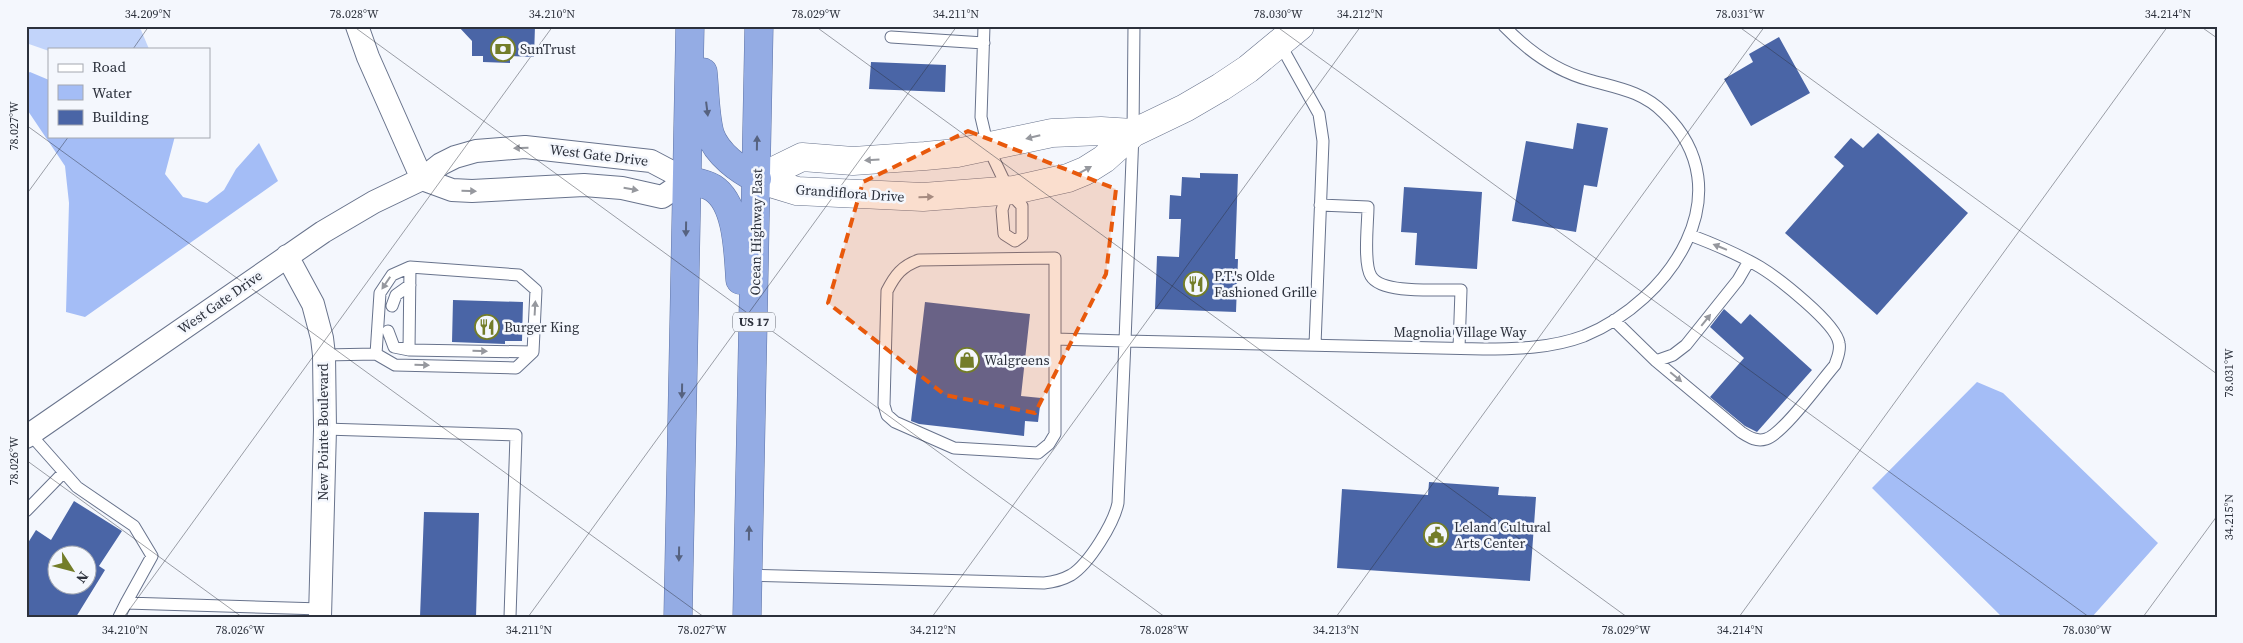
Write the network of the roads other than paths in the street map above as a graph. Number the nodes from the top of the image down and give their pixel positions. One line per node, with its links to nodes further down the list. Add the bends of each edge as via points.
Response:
1 (357, 26): 13 (street)
2 (690, 26): 14 (highway)
3 (697, 26): 15 (highway, one-way to 15, via 711,135 739,169)
4 (760, 26): 15 (highway, Ocean Highway East / US 17, one-way to 4)
5 (984, 26): 10 (lane)
6 (1134, 26): 11 (lane)
7 (1504, 26): 18 (lane, Magnolia Village Way, via 1521,44 1553,66 1639,94 1675,124 1685,138 1698,176 1696,213)
8 (1290, 35): 11 (street, Grandiflora Drive, via 1221,87); 17 (lane, via 1322,126)
9 (891, 37): 10 (lane)
10 (984, 43): 12 (lane, via 981,117)
11 (1133, 133): 12 (street, Grandiflora Drive, one-way to 12, via 1052,133); 16 (street, Grandiflora Drive, one-way to 11, via 1047,184 1085,171); 29 (lane)
12 (988, 147): 15 (street, Grandiflora Drive, one-way to 15, via 957,153 852,161 802,158); 16 (lane)
13 (422, 179): 14 (street, one-way to 14, via 452,190 592,186 637,190 662,197); 14 (street, West Gate Drive, one-way to 13, via 651,160 525,148 476,151 455,156); 20 (street, West Gate Drive, via 351,215)
14 (687, 180): 37 (highway, via 717,191 724,198 732,219); 48 (highway, one-way to 48)
15 (757, 180): 16 (street, Grandiflora Drive, one-way to 16, via 797,191 923,197); 37 (highway, Ocean Highway East / US 17)
16 (1008, 191): 19 (lane, via 1002,210 1004,234); 19 (lane, via 1022,206 1022,236)
17 (1320, 205): 30 (lane); 31 (lane, via 1368,207 1368,262 1376,282 1394,288 1461,290)
18 (1690, 235): 22 (lane, one-way to 18); 26 (lane, Magnolia Village Way, via 1677,260 1657,285)
19 (1015, 241): 21 (lane)
20 (287, 256): 35 (street, New Pointe Boulevard, via 313,304); 39 (street, West Gate Drive)
21 (1016, 258): 28 (lane, via 1055,258); 28 (lane, via 919,260 906,265 894,276 887,291 884,405 887,415 895,422 954,448 1038,453 1055,434)
22 (1748, 261): 36 (lane, one-way to 22, via 1673,355 1686,345 1738,280); 36 (lane, one-way to 22, via 1753,440 1767,439 1776,434 1834,365 1840,343 1825,319 1770,274)
23 (410, 267): 24 (lane); 33 (lane, one-way to 23, via 536,290 520,275); 34 (lane, one-way to 34, via 392,275 380,293)
24 (410, 285): 25 (lane, via 396,295); 32 (lane)
25 (392, 306)
26 (1614, 320): 31 (lane, Magnolia Village Way, via 1583,336 1550,345 1513,349); 36 (lane)
27 (388, 331): 32 (lane, via 394,347)
28 (1055, 339): 29 (lane, Magnolia Village Way)
29 (1125, 341): 30 (lane, Magnolia Village Way); 42 (lane, via 1115,517 1108,531 1073,574 1044,583)
30 (1315, 345): 31 (lane, Magnolia Village Way)
31 (1459, 348)
32 (409, 350): 33 (lane, one-way to 33)
33 (534, 352): 34 (lane, one-way to 33, via 395,364 516,368)
34 (376, 354): 35 (lane)
35 (324, 355): 38 (street, New Pointe Boulevard)
36 (1656, 361)
37 (752, 394): 42 (highway, Ocean Highway East / US 17, one-way to 37)
38 (325, 429): 45 (street, New Pointe Boulevard); 47 (lane, via 516,435)
39 (28, 436): 40 (lane)
40 (63, 473): 41 (lane); 43 (lane, via 77,487 134,526 152,556)
41 (26, 511)
42 (748, 575): 49 (highway, Ocean Highway East / US 17)
43 (126, 603): 44 (lane); 46 (lane)
44 (253, 612): 45 (lane)
45 (321, 613)
46 (119, 617)
47 (510, 617)
48 (678, 617)
49 (747, 617)

